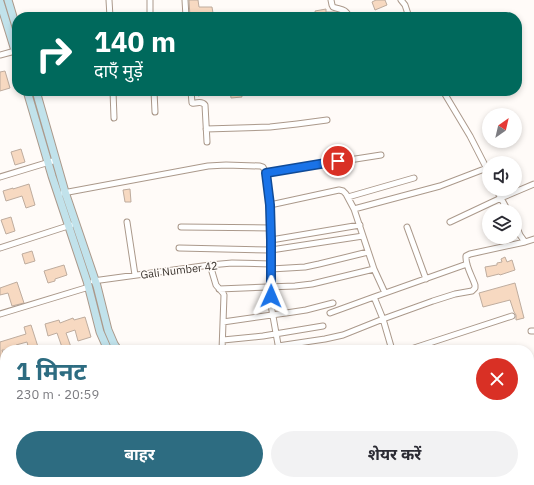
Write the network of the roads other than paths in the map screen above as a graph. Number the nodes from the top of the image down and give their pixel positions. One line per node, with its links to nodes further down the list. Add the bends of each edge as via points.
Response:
1 (8, 0): 13 (street)
2 (110, 0): 8 (street)
3 (150, 0): 9 (street)
4 (186, 0): 10 (street)
5 (331, 0): 11 (street, via 333,7)
6 (402, 0): 12 (street)
7 (1, 1): 14 (street)
8 (110, 12)
9 (150, 12)
10 (186, 12)
11 (346, 12)
12 (407, 12)
13 (12, 13)
14 (12, 40)
15 (12, 54): 16 (street)
16 (0, 55)
17 (28, 96): 31 (street)
18 (37, 96): 30 (street)
19 (113, 96): 24 (street)
20 (154, 96): 23 (street)
21 (191, 96): 26 (street, via 192,103 200,102 205,105)
22 (446, 96): 29 (street)
23 (155, 112)
24 (114, 118)
25 (327, 120): 26 (street)
26 (206, 129): 27 (street)
27 (207, 142)
28 (381, 155): 32 (street)
29 (482, 159)
30 (56, 160): 31 (street); 37 (street)
31 (48, 162): 34 (street); 37 (street)
32 (266, 173): 37 (street, via 260,166 208,166); 41 (street)
33 (482, 173): 42 (street)
34 (0, 177)
35 (414, 178): 38 (street)
36 (534, 184): 39 (street)
37 (61, 193): 45 (street); 47 (street)
38 (348, 197): 41 (street, via 339,190); 42 (street)
39 (501, 198): 40 (street); 44 (street)
40 (504, 204)
41 (270, 205): 50 (street)
42 (354, 209): 46 (street)
43 (128, 222): 64 (street)
44 (450, 222)
45 (76, 224): 47 (street); 66 (street)
46 (360, 225): 51 (street); 54 (street)
47 (68, 226): 56 (street); 67 (street)
48 (181, 227): 50 (street)
49 (407, 227): 65 (street)
50 (271, 228): 54 (street)
51 (363, 236): 58 (street); 59 (street)
52 (522, 238): 55 (street)
53 (534, 239): 55 (street)
54 (271, 240): 58 (street)
55 (525, 242): 60 (street, via 470,254 466,256)
56 (0, 248)
57 (179, 248): 58 (street)
58 (271, 250): 62 (street)
59 (368, 252): 62 (street, Gali Number 42, via 306,267); 63 (street)
60 (467, 264): 65 (street); 77 (street, via 475,285 472,291 455,294)
61 (210, 265): 62 (street, Gali Number 42); 64 (street, Gali Number 42); 69 (street)
62 (271, 267): 68 (street)
63 (374, 269): 68 (street, via 312,284); 70 (street)
64 (135, 275): 66 (street, Gali Number 42)
65 (426, 279): 70 (street)
66 (96, 280): 67 (street, Gali Number 42); 83 (street, via 108,330)
67 (88, 284): 74 (street, Gali Number 42); 82 (street)
68 (271, 287): 69 (street); 75 (street)
69 (219, 289): 78 (street, via 224,296)
70 (385, 293): 71 (street)
71 (374, 297): 73 (street); 77 (street)
72 (333, 303): 75 (street)
73 (330, 313)
74 (0, 314)
75 (272, 316): 78 (street); 80 (street)
76 (512, 316): 88 (street)
77 (383, 319): 86 (street, via 343,335); 87 (street)
78 (223, 322): 81 (street)
79 (323, 326): 80 (street)
80 (276, 333): 81 (street); 85 (street)
81 (223, 340): 84 (street)
82 (106, 345)
83 (115, 345)
84 (222, 345)
85 (278, 345)
86 (294, 345)
87 (391, 345)
88 (423, 345)
89 (534, 366): 90 (street)
90 (534, 370)

